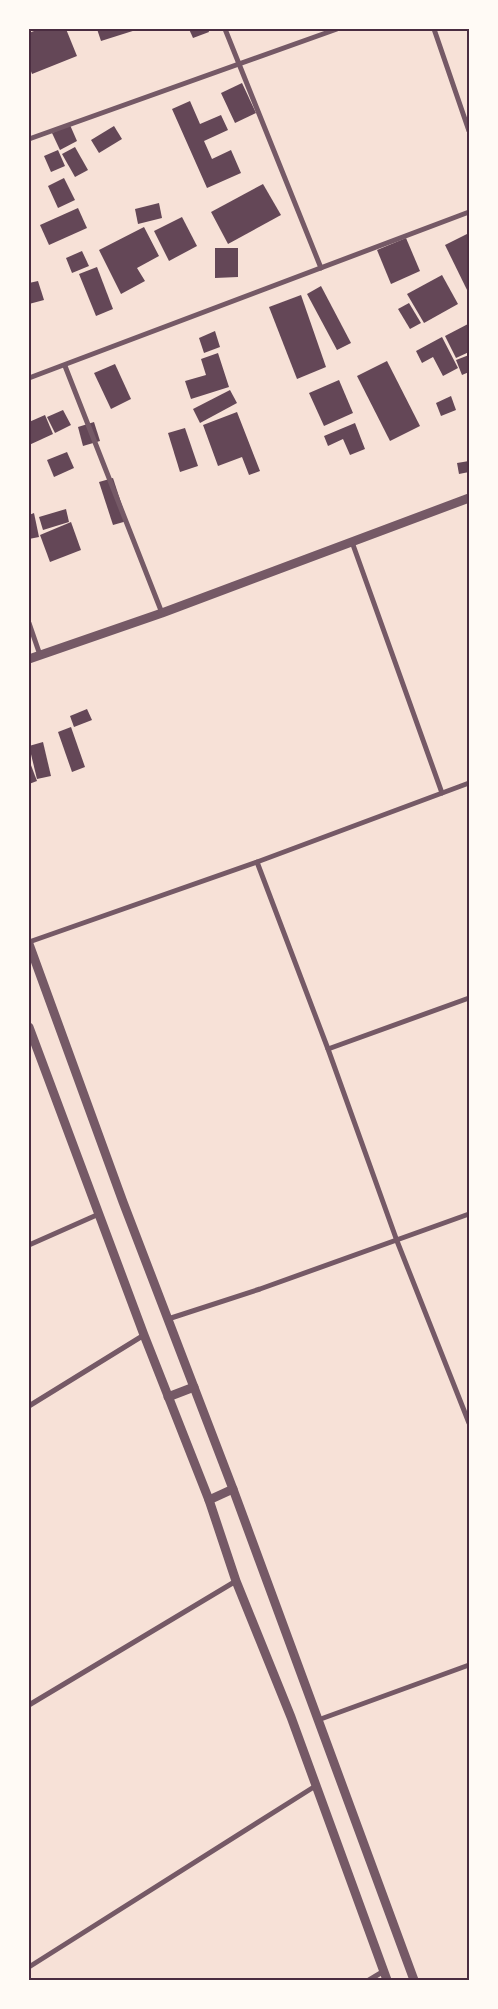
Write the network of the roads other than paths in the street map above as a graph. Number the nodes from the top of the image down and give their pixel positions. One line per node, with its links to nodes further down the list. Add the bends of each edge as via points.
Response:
1 (225, 29): 4 (street)
2 (337, 29): 4 (street)
3 (434, 29): 5 (street)
4 (240, 64): 6 (street); 8 (street)
5 (469, 132)
6 (29, 138)
7 (469, 212): 8 (street)
8 (321, 268): 9 (street)
9 (64, 366): 10 (street); 13 (street)
10 (29, 378)
11 (469, 498): 12 (street)
12 (352, 542): 13 (street); 18 (street)
13 (162, 613): 15 (street)
14 (29, 624): 15 (street)
15 (40, 655): 16 (street)
16 (29, 659)
17 (469, 783): 18 (street)
18 (442, 793): 19 (street)
19 (257, 862): 20 (street); 23 (street)
20 (29, 943): 28 (street)
21 (469, 998): 23 (street)
22 (29, 1027): 24 (street)
23 (328, 1049): 26 (street)
24 (99, 1214): 27 (street); 29 (street)
25 (469, 1214): 26 (street)
26 (397, 1241): 28 (street); 33 (street)
27 (29, 1245)
28 (167, 1319): 30 (street)
29 (144, 1335): 31 (street); 32 (street)
30 (194, 1387): 31 (street); 34 (street)
31 (168, 1397): 35 (street)
32 (29, 1406)
33 (469, 1423)
34 (234, 1489): 35 (street); 39 (street)
35 (209, 1500): 36 (street)
36 (236, 1581): 38 (street); 40 (street)
37 (469, 1665): 39 (street)
38 (29, 1706)
39 (318, 1720): 45 (street)
40 (316, 1785): 41 (street); 42 (street)
41 (29, 1967)
42 (384, 1971): 43 (street); 44 (street)
43 (369, 1980)
44 (387, 1980)
45 (414, 1980)

